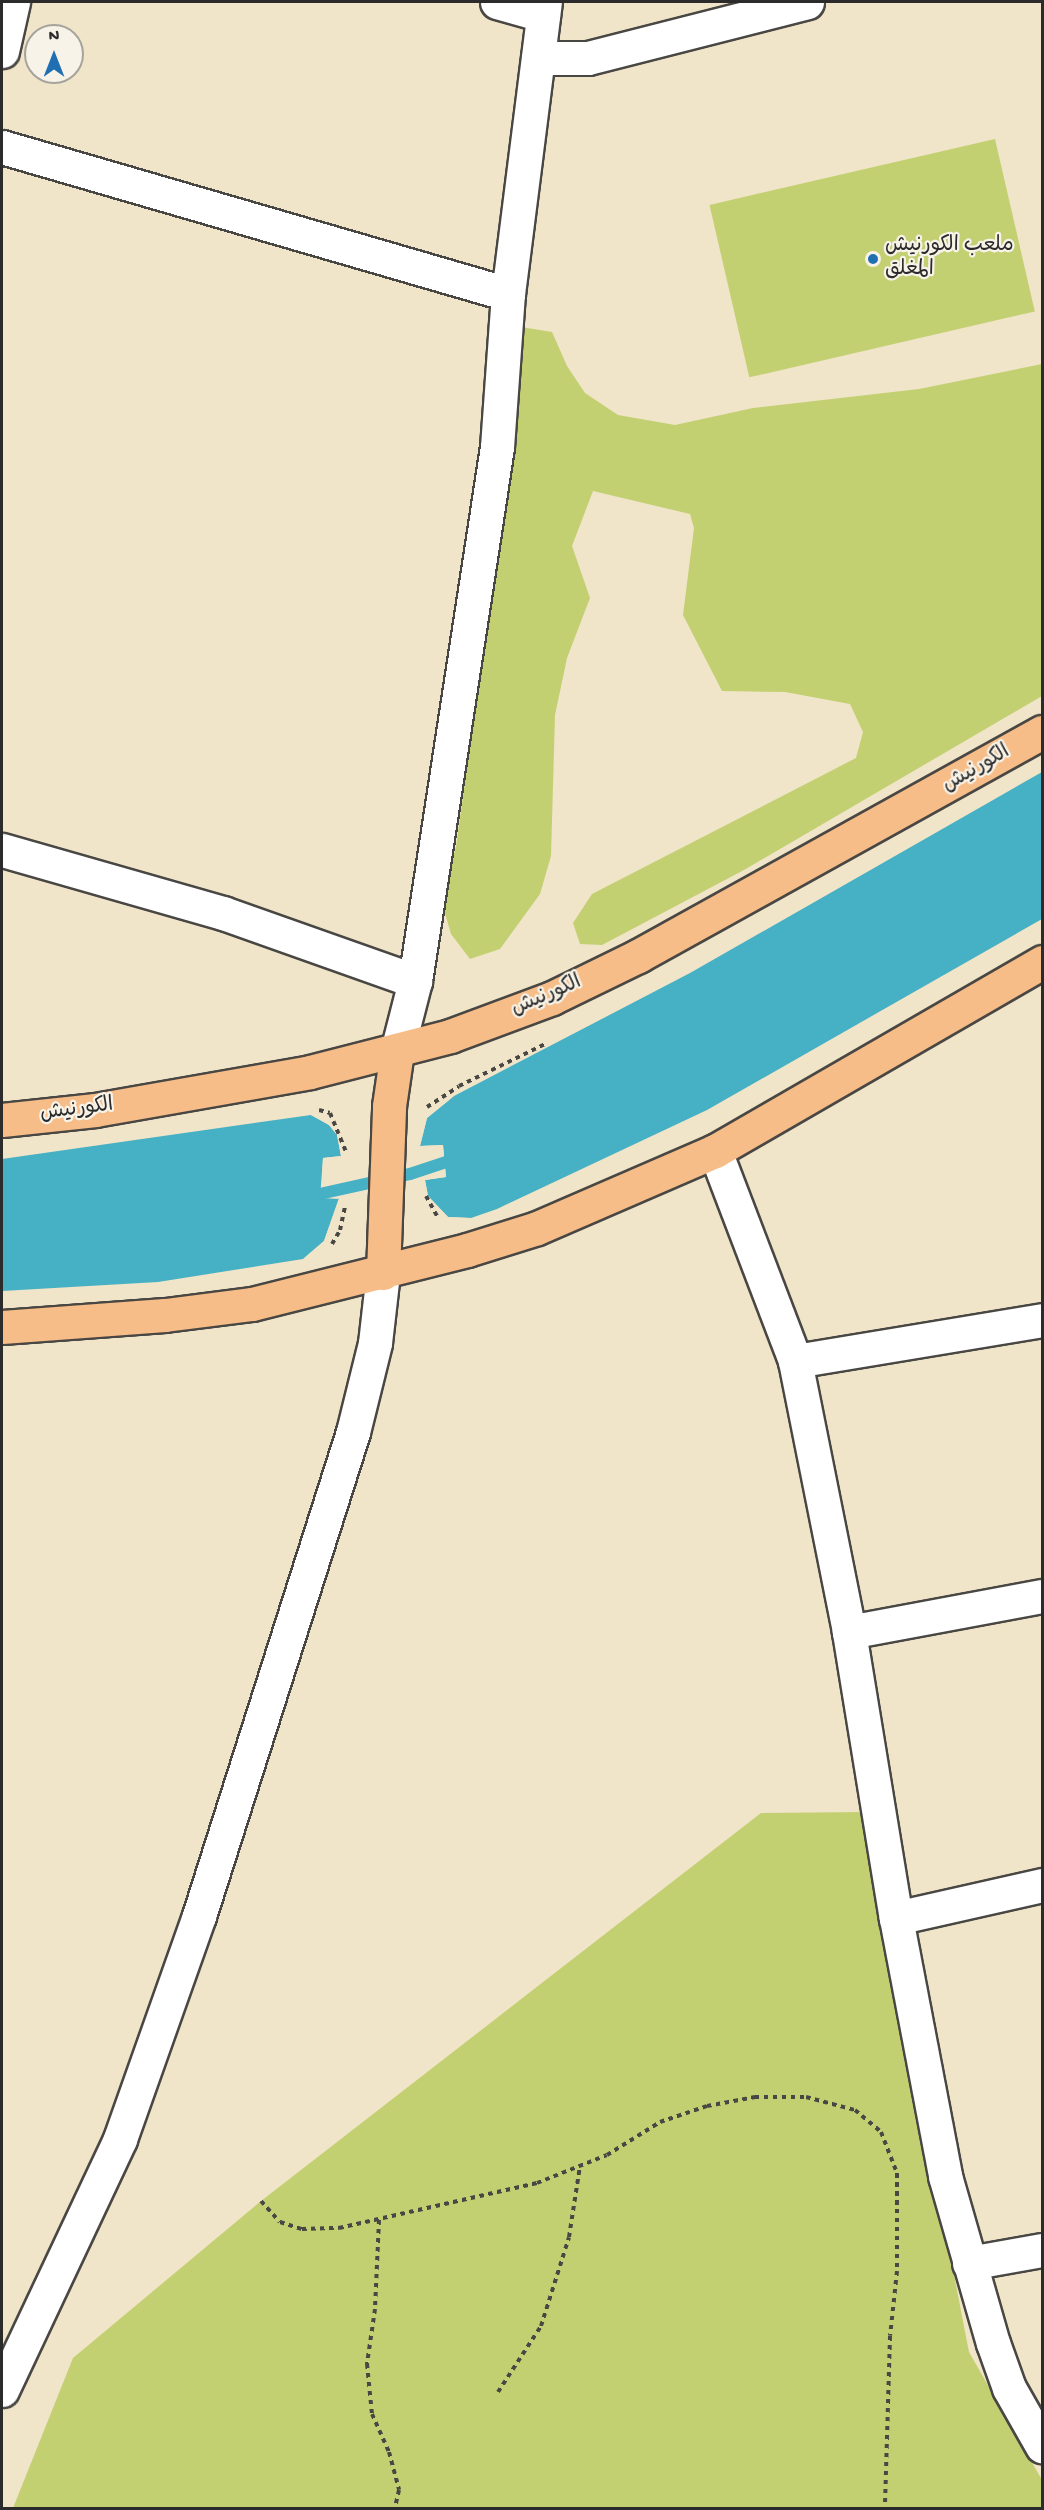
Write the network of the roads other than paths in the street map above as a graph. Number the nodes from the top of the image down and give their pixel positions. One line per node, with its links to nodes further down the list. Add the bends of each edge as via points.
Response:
1 (13, 2): 5 (street)
2 (497, 2): 4 (street)
3 (807, 2): 6 (street, via 588,58)
4 (544, 8): 6 (street)
5 (2, 51)
6 (538, 58): 8 (street)
7 (2, 147): 8 (street)
8 (508, 294): 12 (street, via 497,447)
9 (1042, 732): 13 (main road, الكورنيش, via 638,956 561,994 450,1036)
10 (2, 850): 12 (street, via 223,913)
11 (1042, 962): 15 (main road)
12 (415, 981): 13 (street)
13 (397, 1051): 14 (main road, الكورنيش, via 226,1088 95,1110); 16 (main road, via 389,1106)
14 (2, 1120)
15 (715, 1151): 16 (main road, via 537,1228); 19 (street)
16 (383, 1273): 18 (main road, via 252,1304 165,1316); 26 (street, via 375,1343 353,1432 199,1916 120,2139)
17 (1042, 1320): 19 (street)
18 (2, 1326)
19 (795, 1361): 21 (street)
20 (1042, 1596): 21 (street)
21 (849, 1632): 23 (street)
22 (1042, 1886): 23 (street)
23 (896, 1918): 25 (street, via 945,2176)
24 (1042, 2250): 25 (street)
25 (969, 2262): 27 (street, via 1009,2388)
26 (2, 2390)
27 (1042, 2446)

